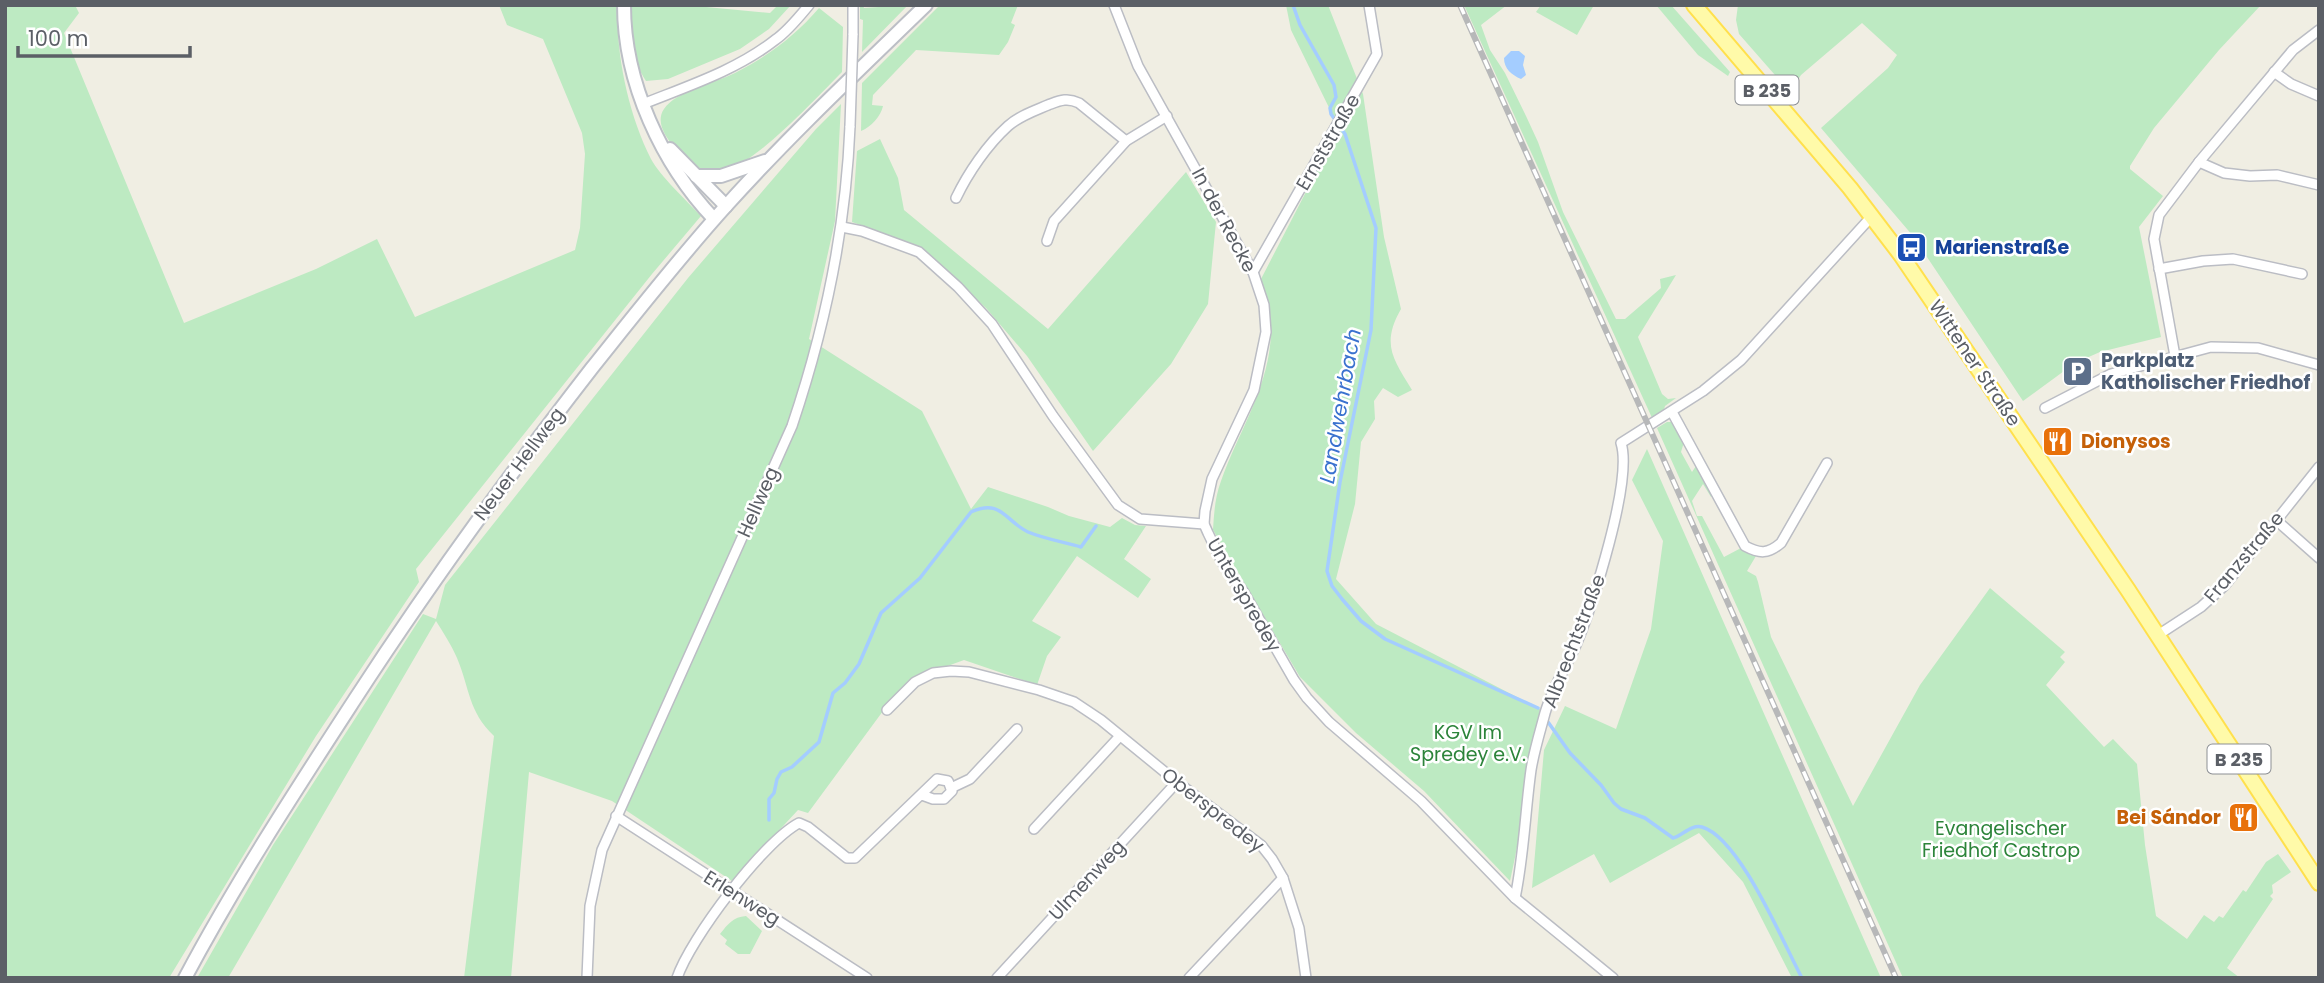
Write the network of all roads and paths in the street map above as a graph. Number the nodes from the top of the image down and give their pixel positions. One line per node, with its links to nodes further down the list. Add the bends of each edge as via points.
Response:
1 (624, 5): 11 (main road, via 628,54)
2 (810, 5): 11 (street, via 758,53)
3 (853, 5): 23 (street, Hellweg, bridge)
4 (926, 5): 15 (main road, Neuer Hellweg)
5 (1114, 5): 12 (street, In der Recke, via 1138,66)
6 (1369, 5): 26 (street, Ernststraße, via 1377,54)
7 (1694, 5): 21 (main road, Wittener Straße / B 235)
8 (2319, 30): 9 (street)
9 (2274, 72): 10 (street); 16 (street)
10 (2319, 96)
11 (643, 104): 13 (main road)
12 (1167, 116): 14 (street); 26 (street, In der Recke)
13 (658, 135): 17 (main road); 22 (main road, via 680,179)
14 (1126, 141): 19 (street, via 1079,103 1063,99 1008,126 966,178); 24 (street, via 1054,221)
15 (769, 160): 17 (main road, via 721,176); 20 (main road, Neuer Hellweg)
16 (2199, 162): 18 (street, via 2224,173 2277,175); 25 (street, via 2159,215 2154,239)
17 (696, 176): 20 (main road)
18 (2319, 185)
19 (956, 198)
20 (726, 206): 22 (main road, Neuer Hellweg)
21 (1872, 216): 31 (street, Albrechtstraße, via 1755,346); 37 (main road, Wittener Straße / B 235)
22 (714, 219): 50 (main road, Neuer Hellweg, via 646,298 416,606 297,788)
23 (842, 227): 35 (street, Unterspredey, via 919,252 958,287 992,324 1118,505 1140,519); 44 (street, Hellweg, via 824,324 792,426)
24 (1047, 241)
25 (2159, 269): 27 (street, via 2232,259); 28 (street)
26 (1253, 272): 35 (street, In der Recke, via 1266,319 1264,354 1248,406 1213,479)
27 (2302, 274)
28 (2175, 356): 29 (street, via 2234,346); 30 (street, via 2111,374)
29 (2319, 365)
30 (2045, 408)
31 (1672, 412): 32 (street, via 1745,546 1761,553 1781,543); 49 (street, Albrechtstraße, via 1621,443 1624,475 1603,563 1577,643 1546,710 1532,769)
32 (1827, 463)
33 (2319, 467): 34 (street, Franzstraße)
34 (2276, 520): 36 (street); 37 (street, Franzstraße, via 2225,585)
35 (1204, 524): 49 (street, Unterspredey, via 1222,562 1307,698 1421,802)
36 (2319, 558)
37 (2158, 635): 47 (main road, Wittener Straße / B 235)
38 (887, 710): 40 (street, Oberspredey, via 915,682 933,673 969,672 1074,702)
39 (1017, 729): 42 (street, via 970,779)
40 (1121, 736): 41 (street, Oberspredey); 45 (street)
41 (1177, 782): 46 (street, Oberspredey, via 1261,845); 54 (street, Ulmenweg)
42 (951, 788): 43 (street, via 944,799); 43 (street, via 948,781 937,779)
43 (922, 795): 48 (street, via 855,858 847,858 799,823 778,837)
44 (617, 816): 48 (street, Erlenweg); 51 (street, Hellweg, via 603,850 590,906)
45 (1034, 829)
46 (1283, 878): 55 (street); 56 (street, Oberspredey, via 1299,928)
47 (2319, 883)
48 (731, 892): 52 (street); 53 (street, Erlenweg)
49 (1516, 898): 57 (street, Unterspredey)
50 (184, 978)
51 (587, 978)
52 (677, 978)
53 (867, 978)
54 (997, 978)
55 (1189, 978)
56 (1306, 978)
57 (1613, 978)

